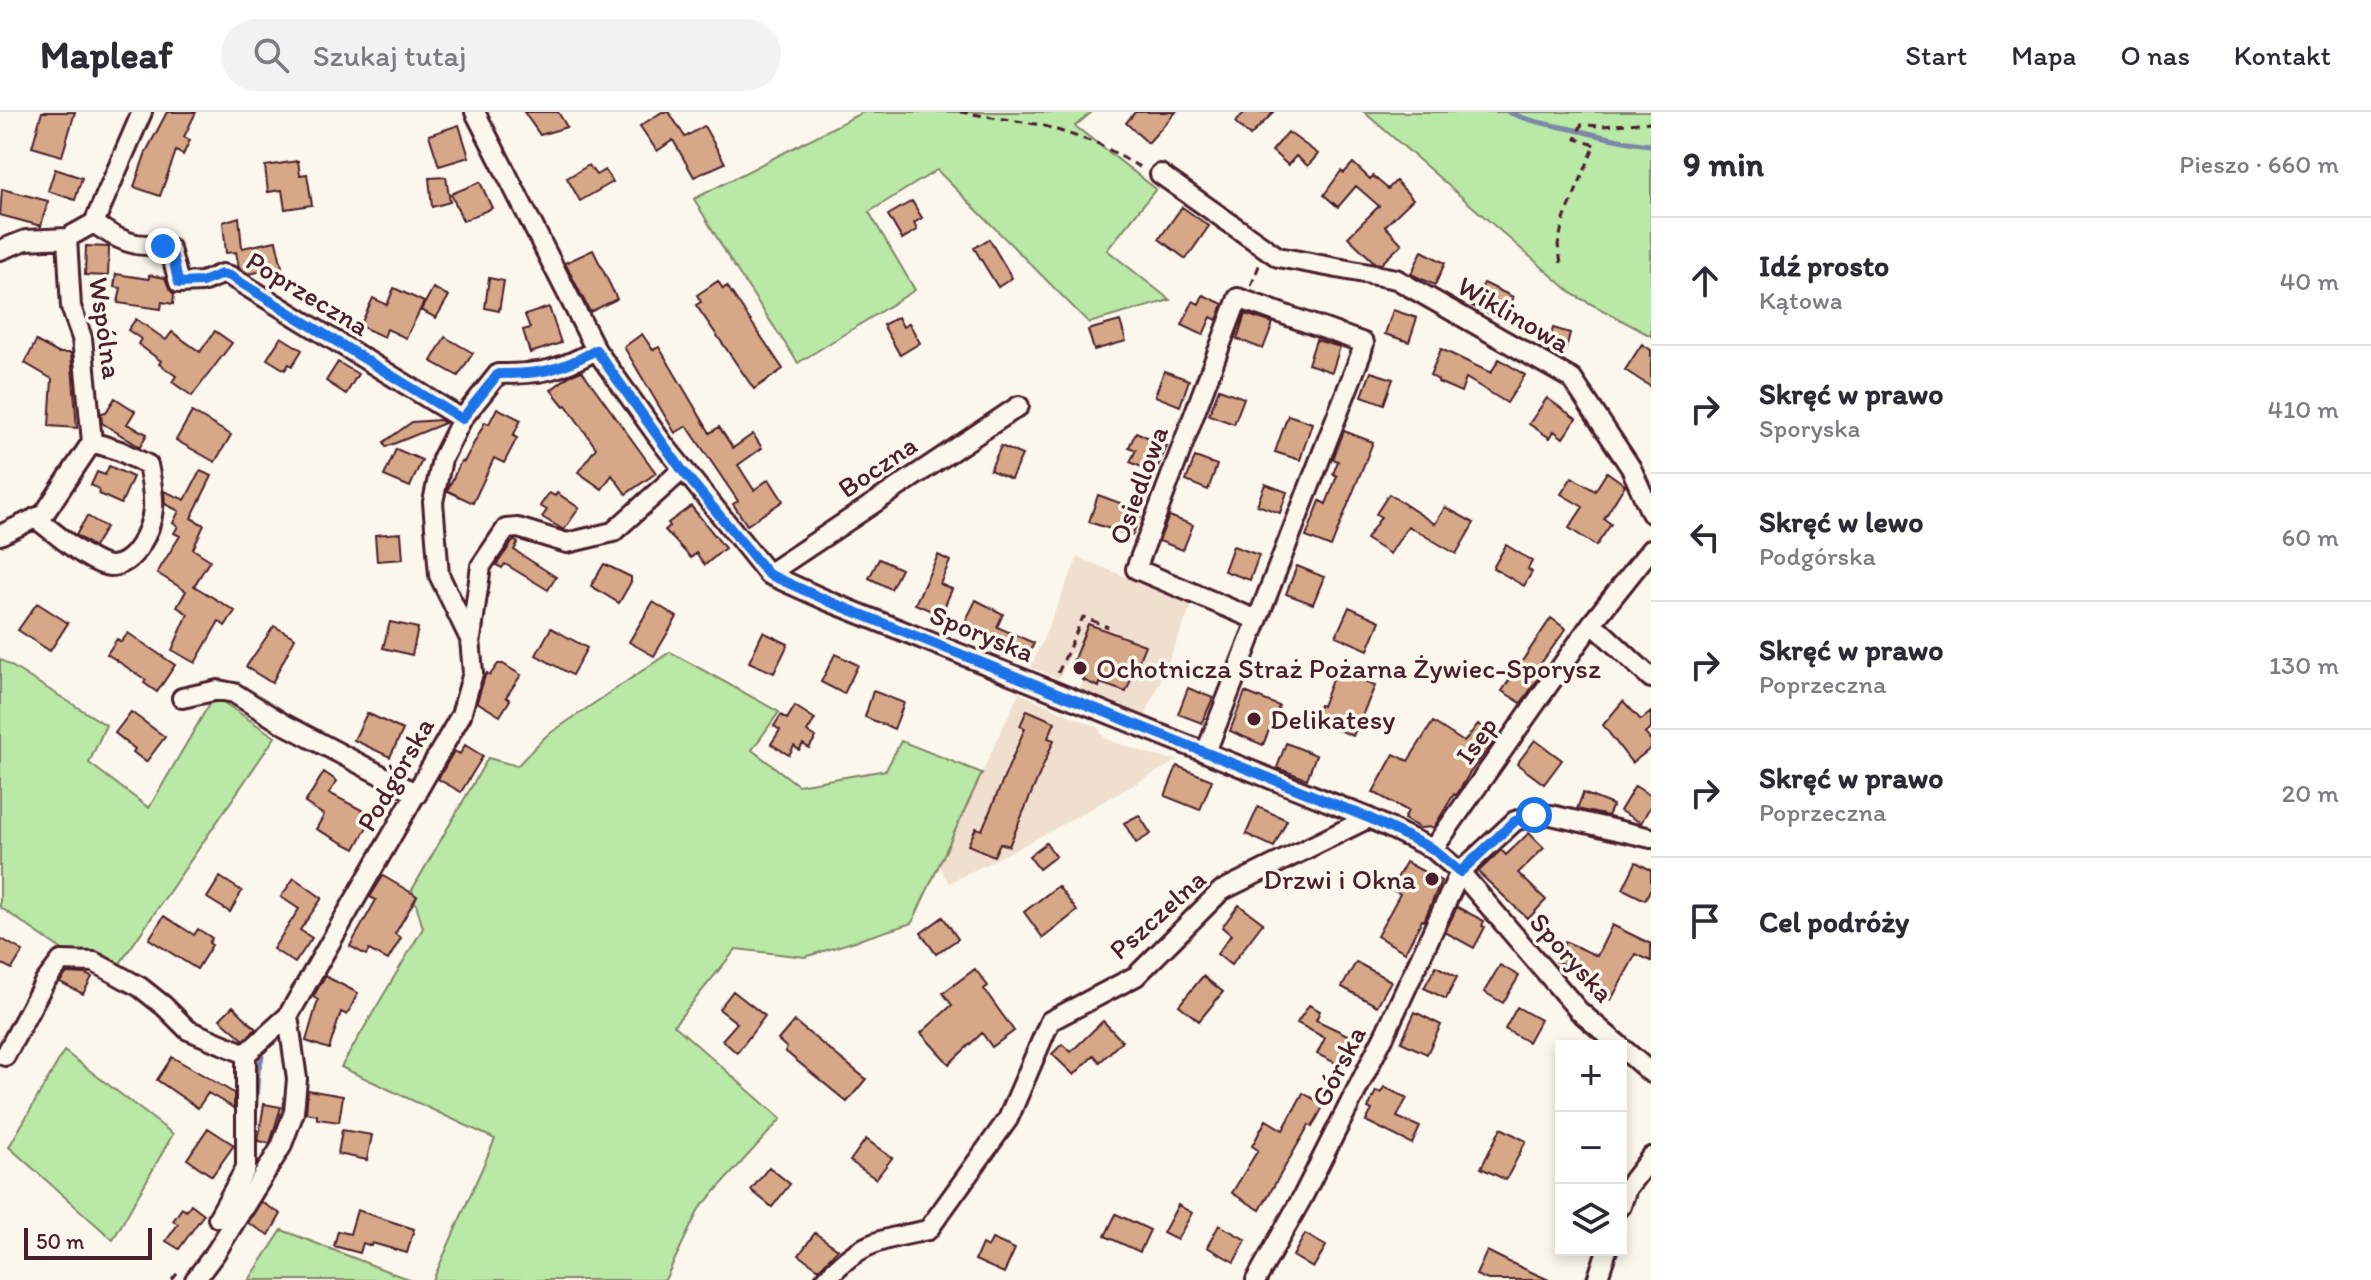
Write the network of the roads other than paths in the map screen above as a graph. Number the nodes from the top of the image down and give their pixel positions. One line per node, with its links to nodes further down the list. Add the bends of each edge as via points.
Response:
1 (142, 112): 4 (street)
2 (475, 112): 7 (street, Sporyska)
3 (1160, 174): 12 (street, Wiklinowa, via 1272,253 1396,279 1572,379 1631,468)
4 (94, 223): 5 (street); 9 (street, Poprzeczna, via 133,244 170,249 179,283 230,276)
5 (67, 238): 6 (street, via 26,240); 10 (street, Wspólna, via 71,307 82,338)
6 (0, 250)
7 (596, 350): 9 (street, Podgórska, via 565,367 498,374); 11 (street, Sporyska)
8 (1019, 406): 16 (street, Boczna)
9 (462, 419): 19 (street, Podgórska, via 442,459 433,502 439,575)
10 (92, 442): 13 (street, via 44,514); 13 (street, via 148,465 153,510 145,537 129,559 110,566 91,558)
11 (682, 470): 16 (street, Sporyska); 19 (street, via 613,532 567,543 506,529 481,566)
12 (1651, 513)
13 (35, 518): 14 (street)
14 (0, 535)
15 (1651, 549): 18 (street, Isep)
16 (768, 574): 22 (street, Sporyska)
17 (1257, 620): 17 (street, Osiedlowa, via 1136,569 1244,293 1364,343); 22 (street)
18 (1592, 623): 20 (street); 26 (street, Isep)
19 (470, 639): 23 (street, Podgórska, via 473,673 461,715)
20 (1651, 678)
21 (182, 698): 23 (street, via 218,690 234,693)
22 (1206, 752): 24 (street, Sporyska)
23 (417, 794): 28 (street, Podgórska)
24 (1369, 818): 26 (street, Sporyska); 39 (street, Pszczelna, via 1221,891 1136,976 1050,1021 1008,1119 928,1230 861,1247)
25 (1651, 838): 27 (street, via 1534,815 1515,821)
26 (1433, 849): 27 (street, Sporyska)
27 (1460, 872): 29 (street, Sporyska, via 1579,1011); 40 (street, Górska, via 1386,1032)
28 (288, 1016): 31 (street, Podgórska); 38 (street, via 297,1079 294,1112 281,1147)
29 (1612, 1040)
30 (1627, 1053): 33 (street, Sporyska)
31 (246, 1054): 32 (street, via 188,1030 140,987 94,962 61,961); 36 (street, via 246,1168)
32 (5, 1056)
33 (1651, 1073)
34 (1651, 1157): 35 (street)
35 (1627, 1188)
36 (218, 1218)
37 (1605, 1256): 41 (street)
38 (195, 1280)
39 (825, 1280)
40 (1256, 1280)
41 (1597, 1280)

